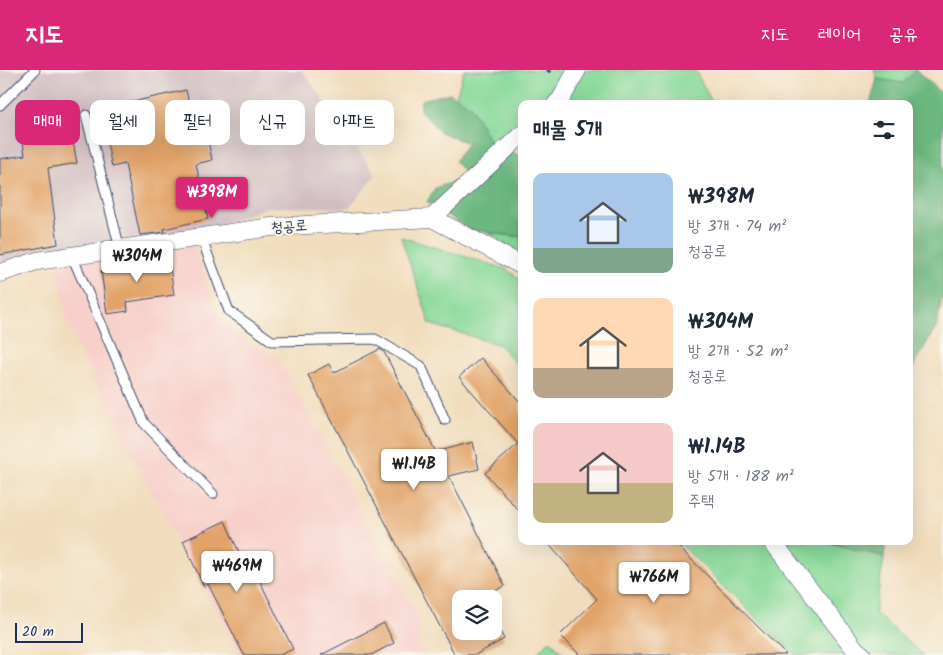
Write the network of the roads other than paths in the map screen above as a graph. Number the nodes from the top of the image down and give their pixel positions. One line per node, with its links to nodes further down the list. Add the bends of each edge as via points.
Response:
1 (35, 70): 4 (lane)
2 (577, 70): 3 (street)
3 (560, 100)
4 (0, 105)
5 (86, 115): 9 (lane)
6 (518, 139): 7 (street)
7 (432, 218): 8 (street, 청공로, via 271,227); 11 (street)
8 (201, 237): 9 (street, 청공로); 13 (lane, via 229,311 272,341 375,339 421,366)
9 (120, 249): 10 (street, 청공로)
10 (72, 256): 12 (street, 청공로); 14 (lane, via 144,423)
11 (518, 263)
12 (0, 272)
13 (445, 420)
14 (213, 494)
15 (775, 545): 16 (street)
16 (862, 655)

